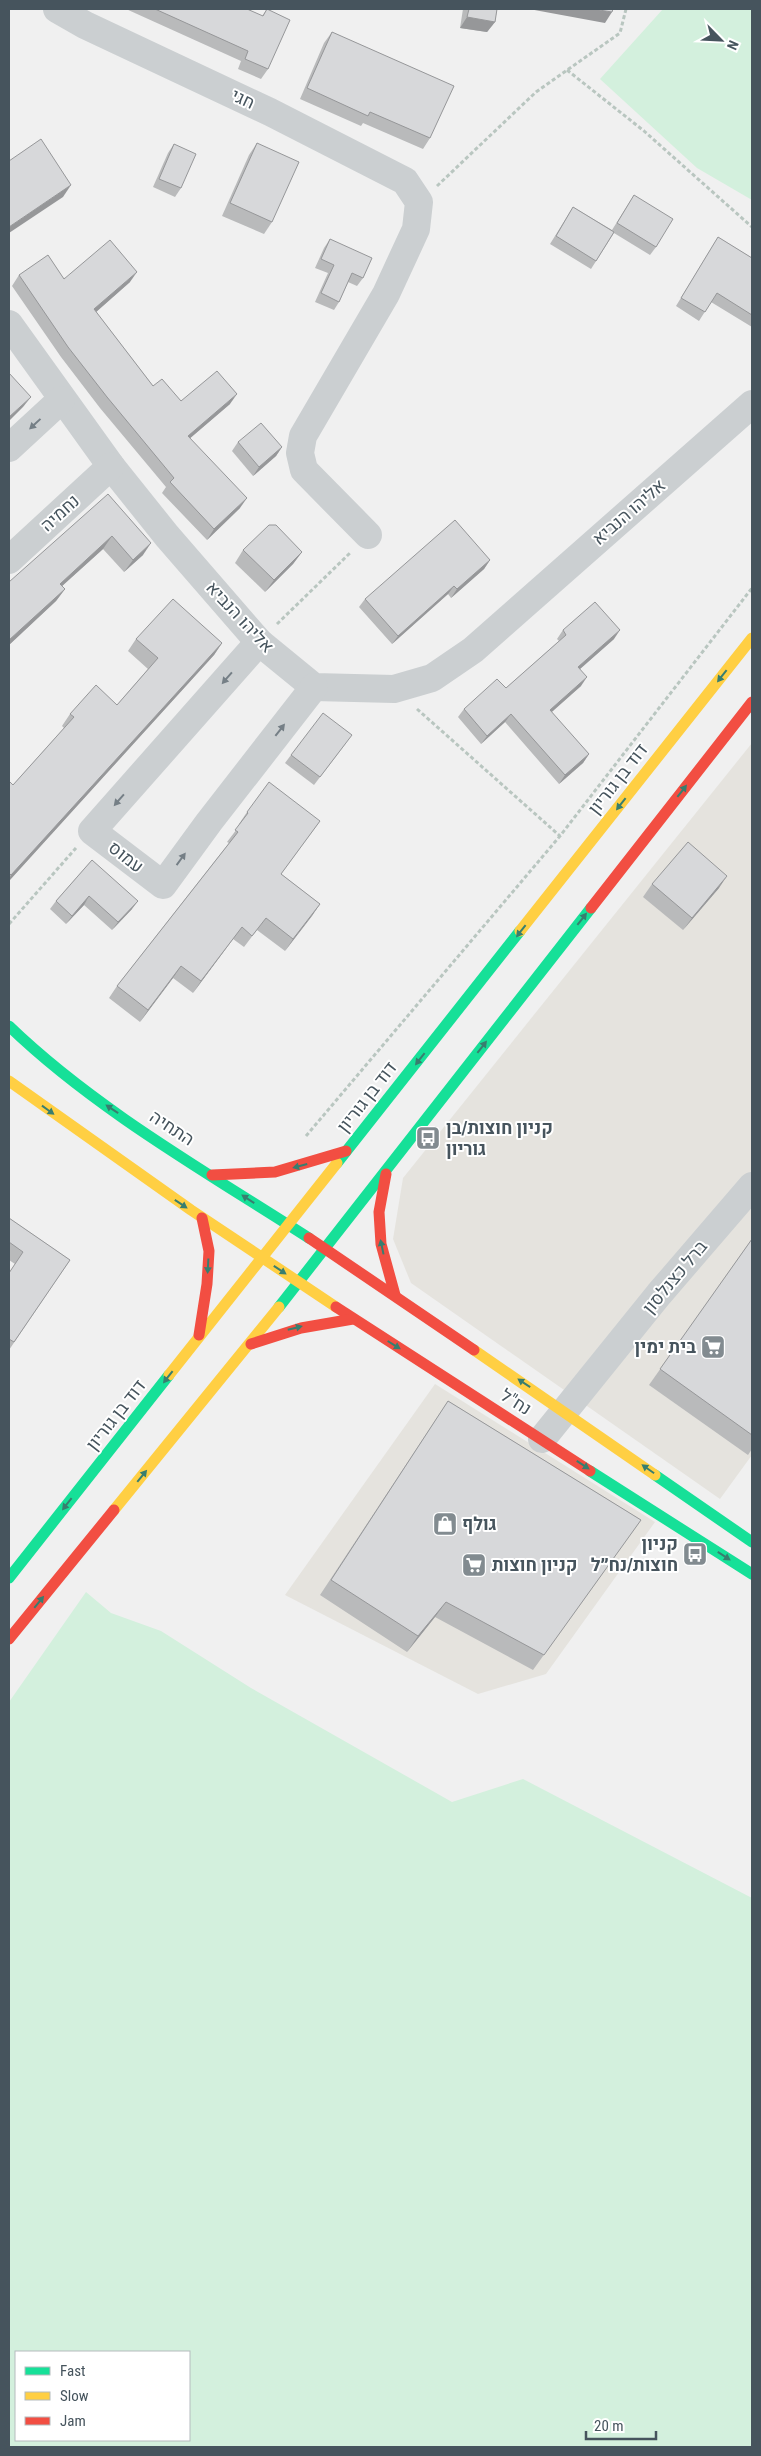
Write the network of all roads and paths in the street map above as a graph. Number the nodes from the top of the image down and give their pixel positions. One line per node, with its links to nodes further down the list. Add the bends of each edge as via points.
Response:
1 (57, 9): 4 (street, חגי, via 405,181)
2 (626, 9): 3 (path, via 620,33)
3 (567, 70): 4 (path, via 536,92); 5 (path, via 644,131)
4 (419, 202): 11 (street, via 416,229 386,294 303,436 300,453 304,470)
5 (752, 227)
6 (9, 324): 7 (street, אליהו הנביא)
7 (62, 400): 9 (street, one-way to 9); 10 (street, אליהו הנביא)
8 (752, 404): 17 (street, אליהו הנביא, via 473,650 432,678)
9 (9, 448)
10 (111, 466): 12 (street, נחמיה); 15 (street, אליהו הנביא)
11 (368, 535): 15 (path)
12 (9, 560)
13 (752, 588): 20 (path)
14 (752, 638): 21 (main road, דוד בן גוריון, one-way to 21)
15 (259, 642): 16 (street, אליהו הנביא); 19 (street, עמוס, one-way to 19)
16 (314, 687): 17 (street, אליהו הנביא); 19 (street, עמוס, one-way to 16, via 162,885)
17 (394, 689): 20 (path)
18 (752, 702): 27 (main road, one-way to 18)
19 (92, 831): 22 (path)
20 (560, 836): 21 (path); 25 (path)
21 (581, 855): 26 (main road, דוד בן גוריון, one-way to 26)
22 (9, 924)
23 (9, 1026): 28 (main road, התחיה, one-way to 23, via 105,1105 36,1052)
24 (9, 1081): 30 (main road, one-way to 30)
25 (300, 1142)
26 (346, 1151): 28 (main road, one-way to 28, via 275,1172); 31 (main road, דוד בן גוריון)
27 (387, 1168): 32 (main road); 35 (main road, one-way to 27, via 381,1244 380,1212)
28 (212, 1175): 31 (main road, התחיה, one-way to 28)
29 (752, 1186): 39 (street, ברל כצנלסון)
30 (202, 1218): 33 (main road); 37 (main road, one-way to 37, via 209,1251 208,1284)
31 (288, 1225): 32 (main road, התחיה); 33 (main road, דוד בן גוריון)
32 (324, 1249): 34 (main road); 35 (main road, נח"ל)
33 (262, 1258): 34 (main road, נח"ל, one-way to 34); 37 (main road, דוד בן גוריון)
34 (298, 1282): 36 (main road, נח"ל); 38 (main road)
35 (395, 1294): 39 (main road, נח"ל, one-way to 35)
36 (353, 1319): 38 (main road, one-way to 36, via 288,1330 325,1321); 40 (main road, נח"ל, one-way to 40)
37 (198, 1339): 43 (main road, דוד בן גוריון, one-way to 43)
38 (249, 1345): 44 (main road, one-way to 38)
39 (564, 1411): 40 (street, ברל כצנלסון); 41 (main road, נח"ל, one-way to 39)
40 (542, 1439): 42 (main road, נח"ל, one-way to 42)
41 (752, 1542)
42 (752, 1574)
43 (9, 1578)
44 (9, 1640)

